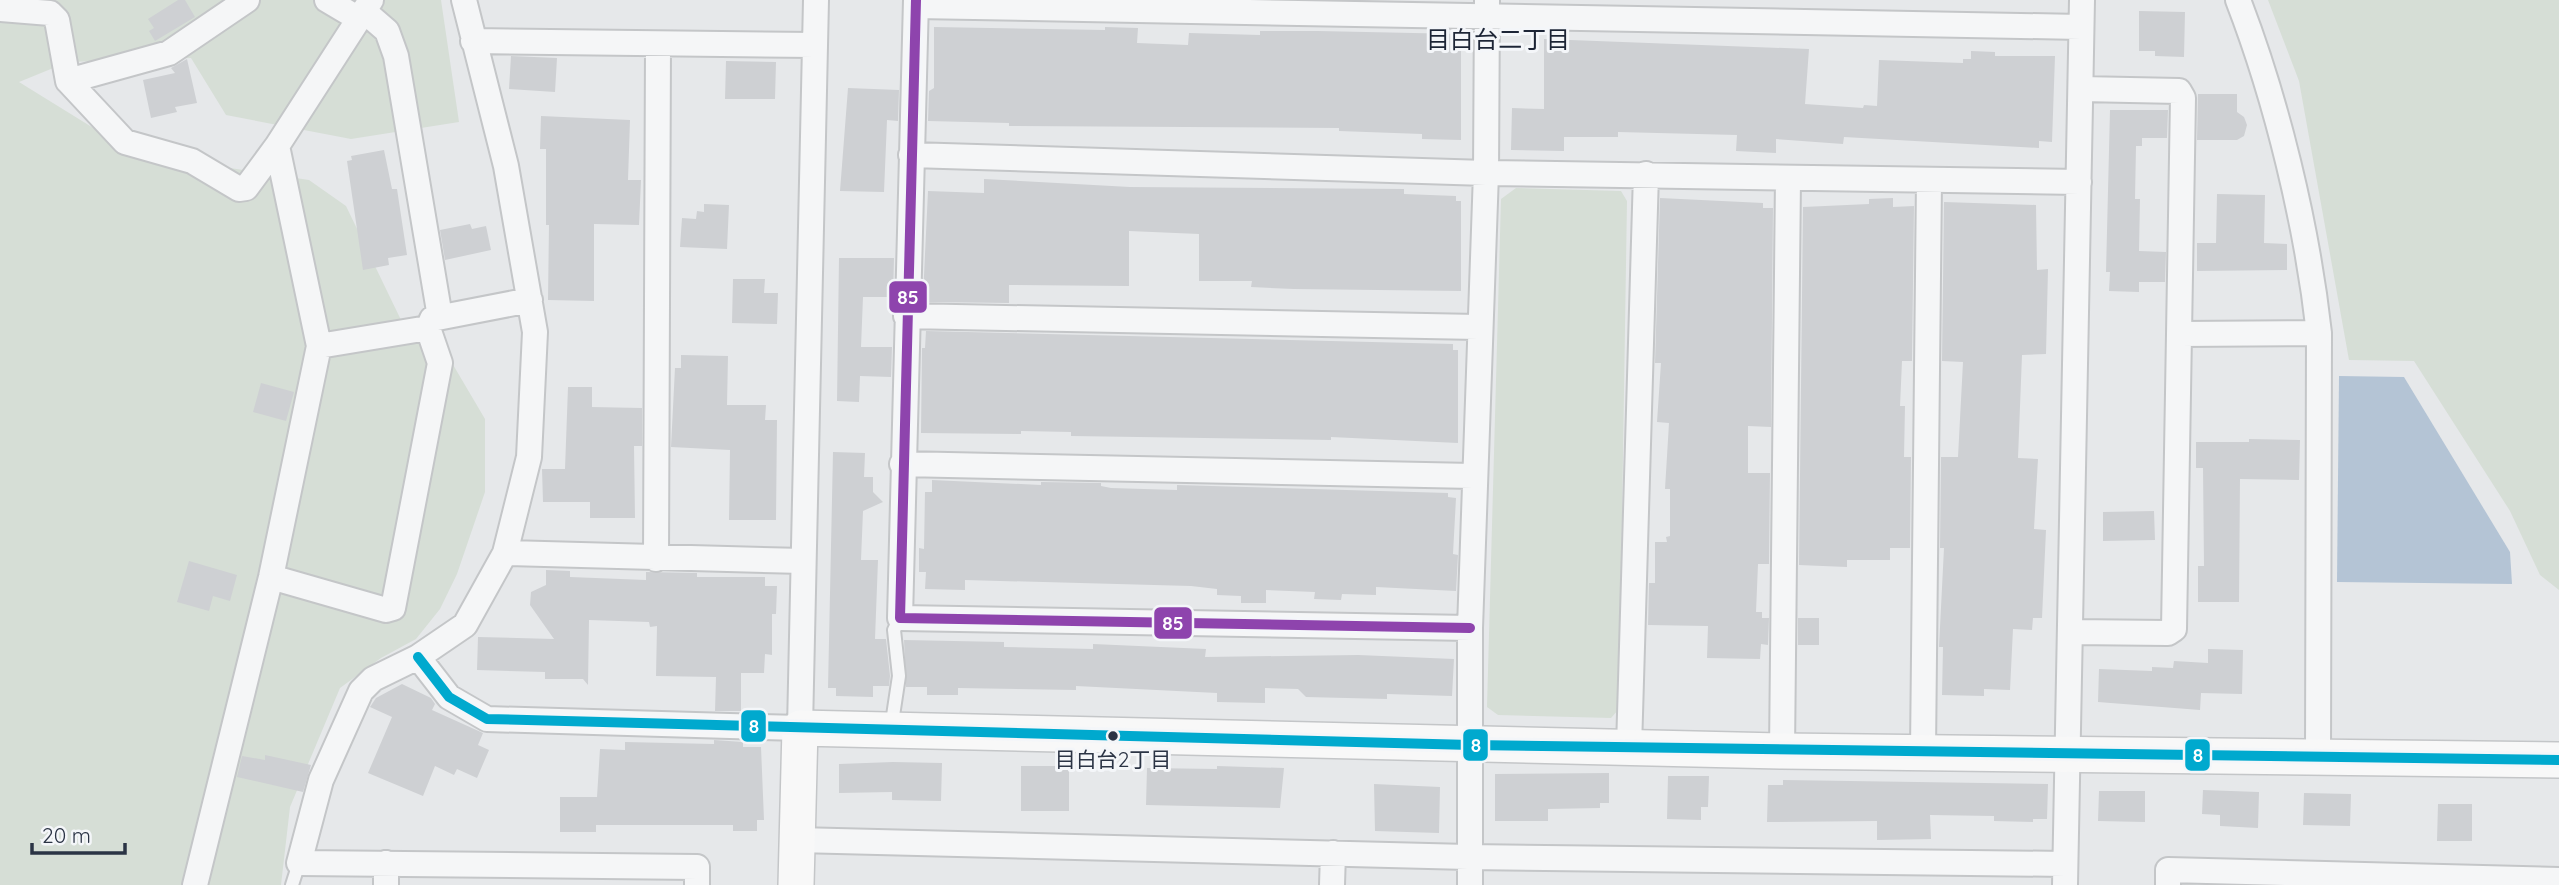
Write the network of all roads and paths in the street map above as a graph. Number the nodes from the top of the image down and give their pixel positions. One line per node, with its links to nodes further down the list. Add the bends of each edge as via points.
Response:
1 (247, 0): 15 (street, via 169,53)
2 (327, 0): 10 (street)
3 (464, 0): 12 (street)
4 (816, 0): 14 (street)
5 (2082, 0): 11 (street)
6 (2238, 0): 28 (street, via 2255,46 2311,263)
7 (916, 3): 9 (street); 18 (street)
8 (0, 9): 15 (street, via 50,13 57,20)
9 (1487, 9): 11 (street); 19 (street)
10 (365, 10): 17 (street); 26 (street, via 387,31 396,56)
11 (2081, 27): 16 (street)
12 (473, 40): 13 (street); 24 (street, via 506,166)
13 (658, 45): 14 (street); 34 (street)
14 (815, 45): 35 (street)
15 (68, 81): 17 (street, via 125,142 192,161 239,189 246,188)
16 (2081, 89): 23 (street); 29 (street, via 2179,91 2183,98)
17 (277, 146): 30 (street)
18 (911, 155): 19 (street); 25 (street)
19 (1486, 173): 20 (street); 27 (street)
20 (1646, 174): 21 (street); 44 (street)
21 (1788, 178): 22 (street); 45 (street)
22 (1929, 180): 23 (street); 46 (street)
23 (2079, 181): 39 (street)
24 (530, 300): 26 (street); 33 (street, via 535,332 529,457)
25 (906, 316): 27 (street); 31 (street)
26 (434, 323): 30 (street); 36 (street, via 440,363 393,608 386,610)
27 (1478, 327): 32 (street)
28 (2319, 333): 29 (street); 48 (street)
29 (2180, 334): 39 (street, via 2174,629 2168,633)
30 (319, 346): 36 (street)
31 (902, 464): 32 (street); 37 (street)
32 (1474, 476): 38 (street)
33 (505, 553): 34 (street); 40 (street, via 465,625)
34 (656, 559): 35 (street)
35 (803, 561): 41 (street)
36 (271, 577): 58 (street)
37 (900, 618): 38 (street); 42 (lane, via 894,630 899,676)
38 (1470, 628): 43 (street)
39 (2072, 632): 47 (street)
40 (418, 657): 41 (street, via 449,696 487,719); 53 (street, via 373,679 361,691 321,780)
41 (800, 728): 42 (street); 50 (street)
42 (891, 729): 43 (street)
43 (1471, 745): 44 (street); 52 (street)
44 (1629, 748): 45 (street)
45 (1782, 751): 46 (street)
46 (1923, 751): 47 (street)
47 (2070, 754): 48 (street); 55 (street)
48 (2318, 757): 49 (street)
49 (2559, 760)
50 (797, 840): 51 (street); 60 (street)
51 (1333, 853): 52 (street); 61 (street)
52 (1468, 856): 55 (street); 62 (street)
53 (295, 874): 54 (street)
54 (386, 874): 56 (street)
55 (2065, 875)
56 (546, 876): 59 (street, via 698,867)
57 (2559, 880): 63 (street, via 2168,870)
58 (195, 885)
59 (697, 885)
60 (796, 885)
61 (1332, 885)
62 (1470, 885)
63 (2168, 885)

